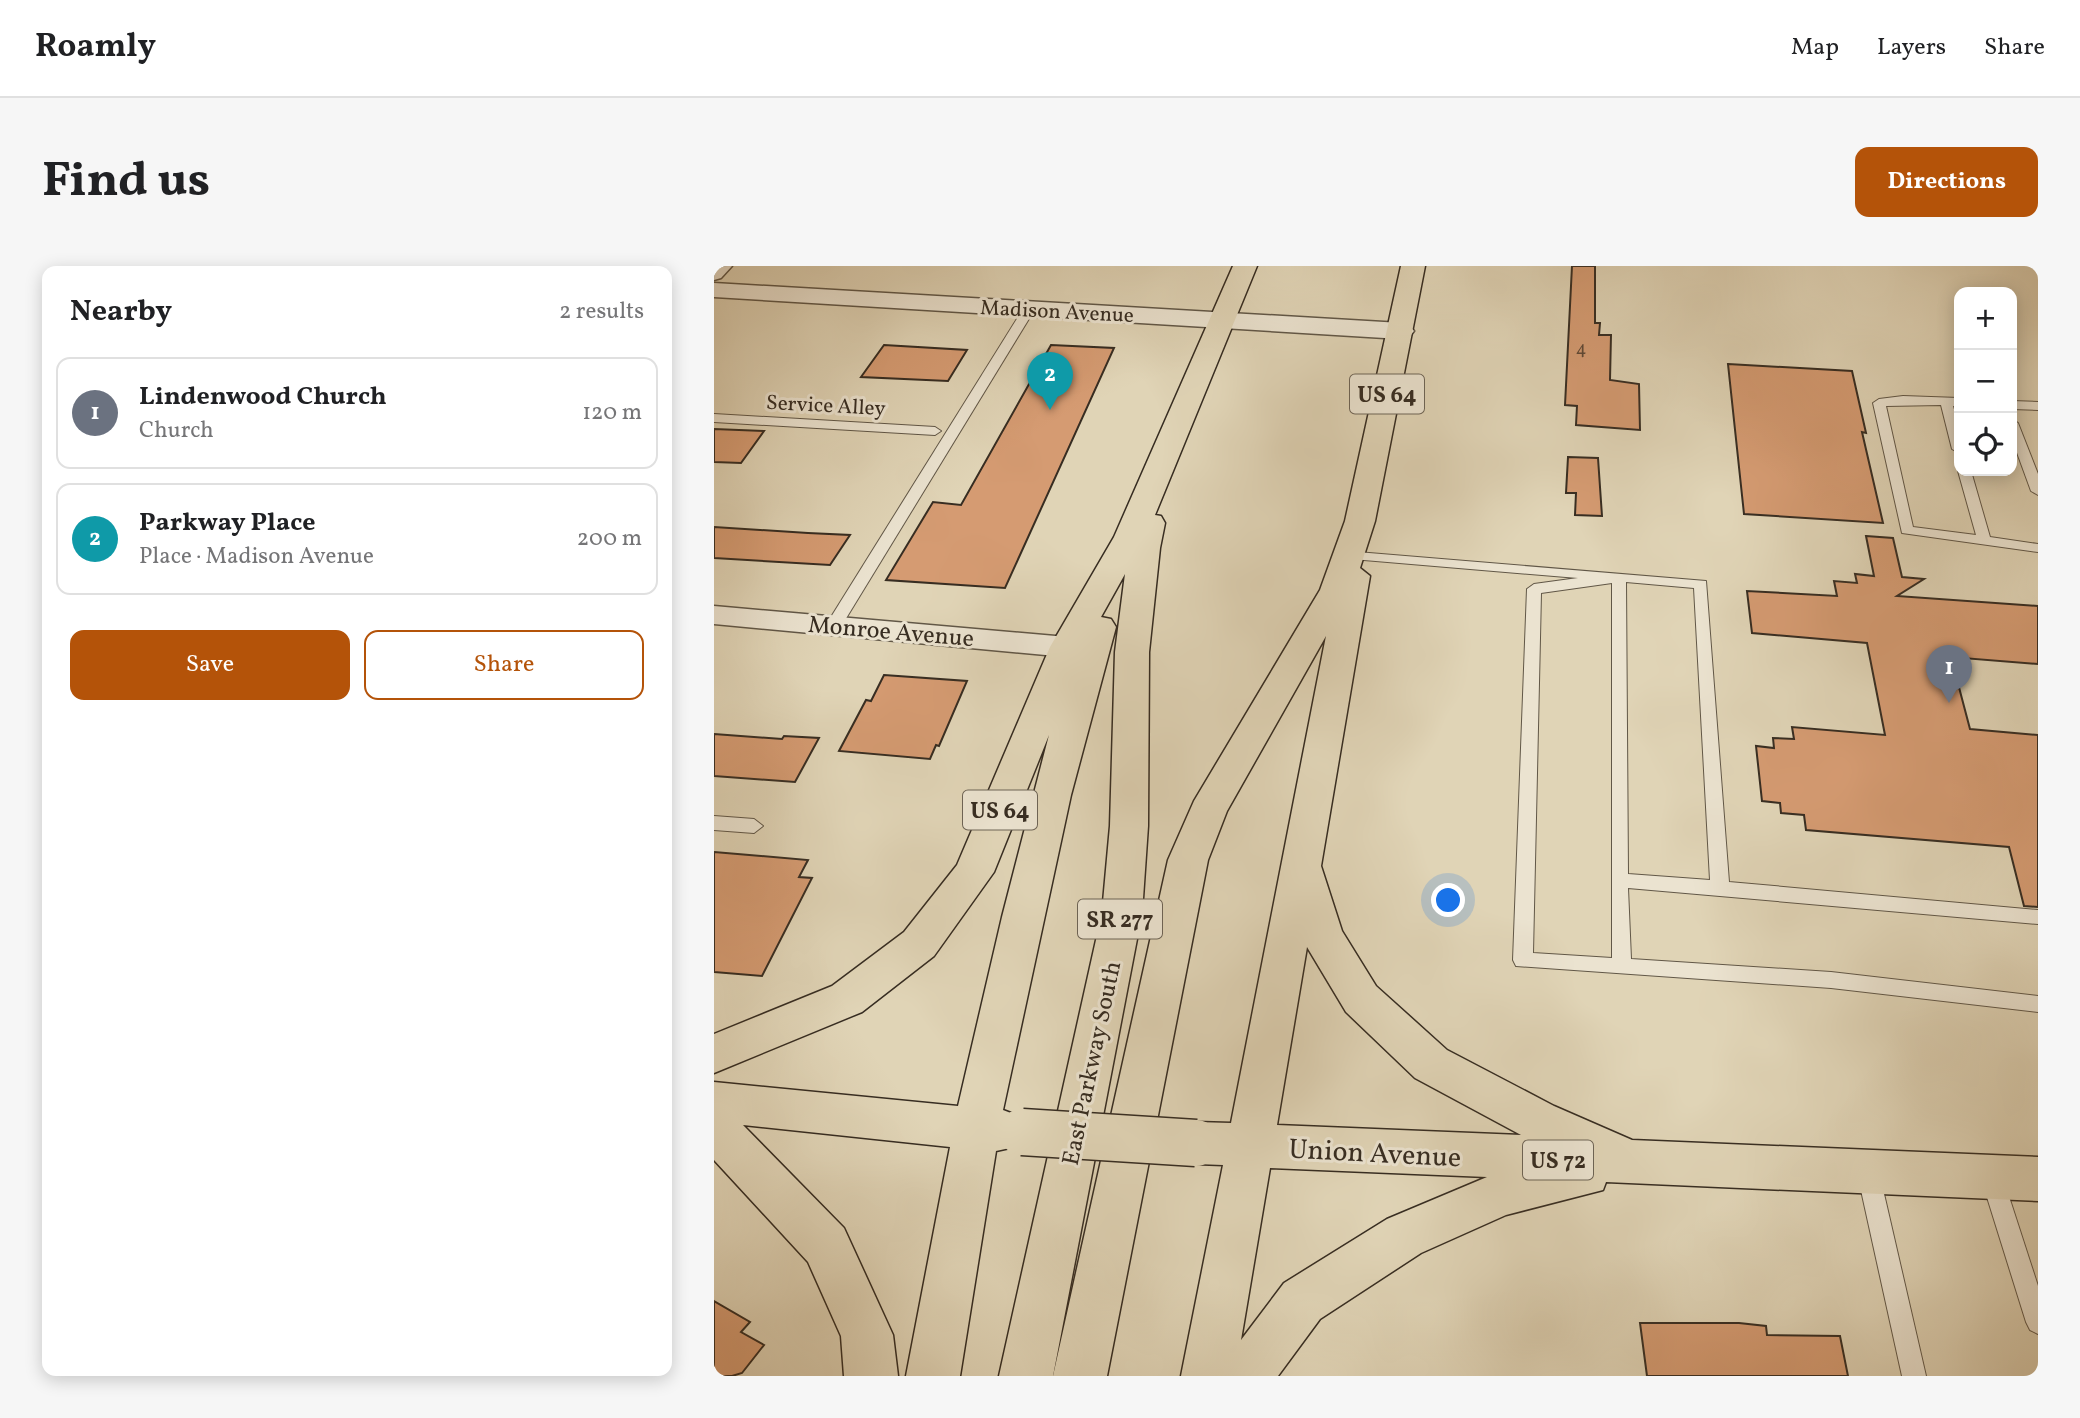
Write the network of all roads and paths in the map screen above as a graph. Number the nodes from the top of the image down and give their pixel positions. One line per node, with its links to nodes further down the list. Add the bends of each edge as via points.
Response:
1 (722, 266): 4 (street)
2 (1245, 266): 7 (main road, US 64)
3 (1413, 266): 8 (main road, US 64)
4 (714, 274)
5 (714, 290): 6 (street, Madison Avenue)
6 (1029, 309): 7 (street, Madison Avenue); 24 (lane)
7 (1223, 321): 8 (street, Madison Avenue); 15 (main road, US 64)
8 (1401, 331): 19 (main road, US 64)
9 (1953, 402): 20 (lane, via 1879,403 1907,530)
10 (2017, 405): 11 (lane)
11 (2038, 406)
12 (714, 418): 13 (lane, Service Alley)
13 (935, 431)
14 (2017, 436): 17 (lane)
15 (1167, 456): 18 (main road, US 64); 46 (main road, East Parkway South / SR 277, via 1144,548 1132,652 1129,826 1122,913)
16 (1966, 476): 20 (lane)
17 (2038, 491)
18 (1130, 537): 25 (main road, US 64); 36 (main road, via 1094,640 1016,941)
19 (1358, 539): 22 (lane); 28 (main road, US 64); 47 (main road, via 1336,590 1208,811 1188,860)
20 (1984, 540): 21 (lane)
21 (2038, 548)
22 (1619, 577): 29 (lane); 30 (lane, via 1701,584); 32 (lane, via 1534,589 1523,960)
23 (714, 615): 24 (street, Monroe Avenue)
24 (835, 625): 25 (street, Monroe Avenue)
25 (1067, 647): 34 (main road, US 64, via 974,872 919,944 847,999)
26 (714, 823): 27 (lane)
27 (754, 826)
28 (1302, 863): 38 (main road, US 64); 39 (main road, via 1322,935 1361,999 1430,1063 1538,1121)
29 (1619, 880): 30 (lane); 32 (lane)
30 (1720, 888): 31 (lane)
31 (2038, 917)
32 (1622, 967): 33 (lane, via 1831,981)
33 (2038, 1004)
34 (714, 1054)
35 (714, 1102): 36 (main road, Union Avenue)
36 (1000, 1131): 38 (main road, Union Avenue, bridge); 45 (main road)
37 (714, 1134): 44 (main road, via 726,1140 826,1245 867,1335)
38 (1248, 1146): 39 (main road, Union Avenue / US 72); 48 (main road)
39 (1636, 1163): 40 (main road, Union Avenue / US 72); 49 (main road, via 1500,1194 1404,1236 1303,1301)
40 (1868, 1172): 41 (main road, Union Avenue / US 72); 50 (lane)
41 (1992, 1177): 42 (main road, Union Avenue / US 72); 43 (lane)
42 (2038, 1179)
43 (2038, 1322)
44 (871, 1376)
45 (933, 1376)
46 (1026, 1376)
47 (1080, 1376)
48 (1208, 1376)
49 (1246, 1376)
50 (1914, 1376)

